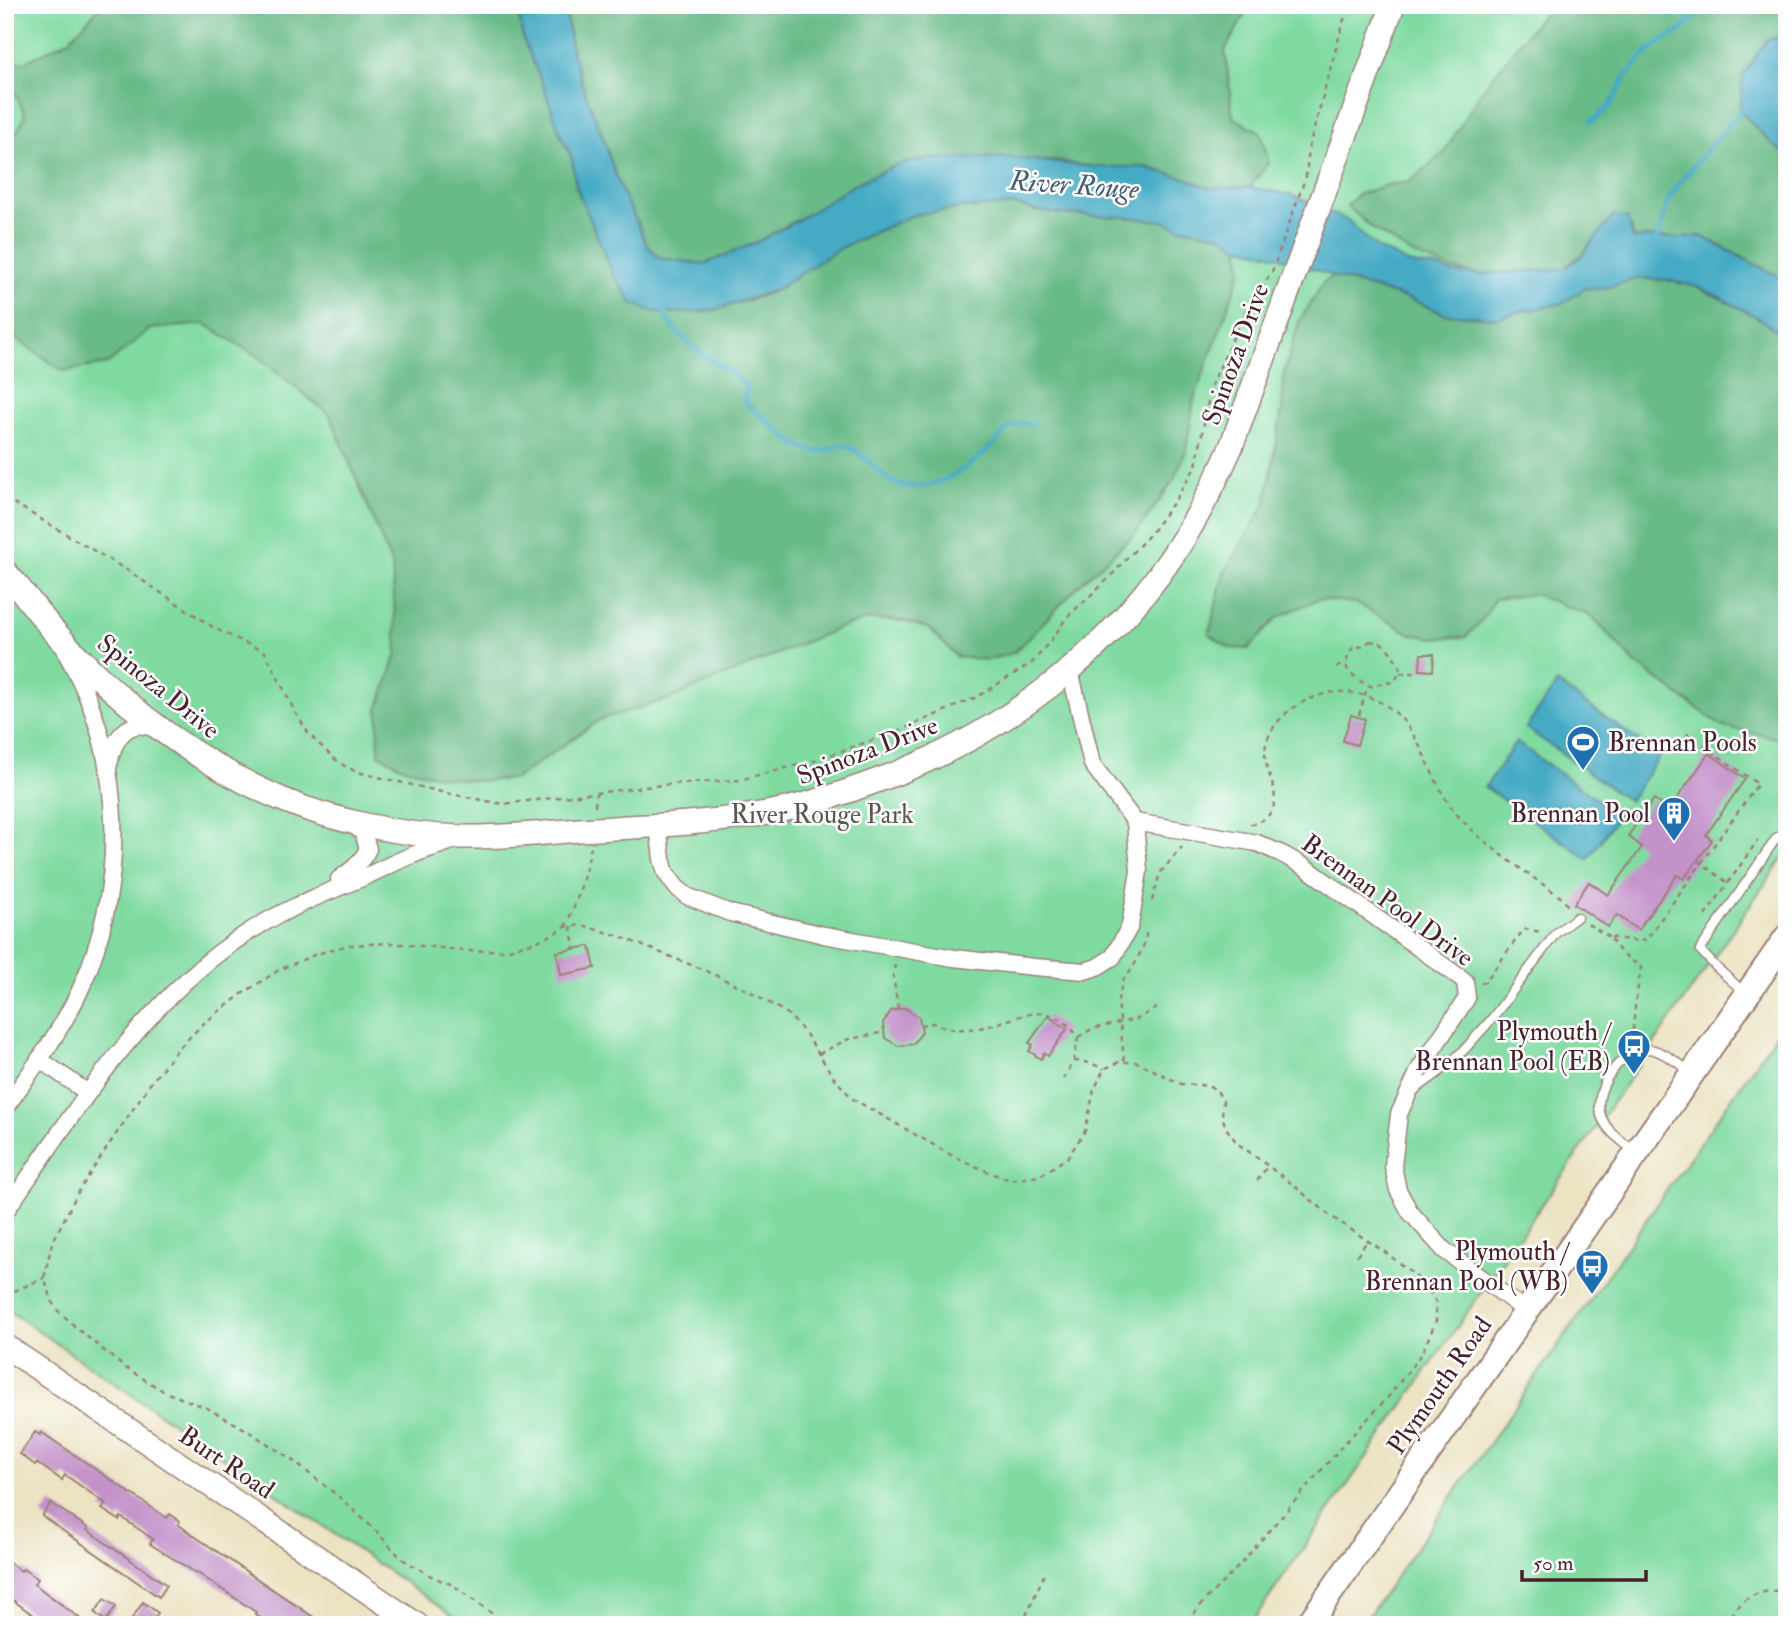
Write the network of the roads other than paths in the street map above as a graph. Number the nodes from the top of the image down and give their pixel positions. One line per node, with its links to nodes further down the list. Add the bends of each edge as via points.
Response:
1 (1393, 5): 4 (street, Spinoza Drive, via 1327,186 1282,276 1231,447 1213,487 1156,579)
2 (5, 572): 3 (street, Spinoza Drive)
3 (50, 626): 5 (street, Spinoza Drive, via 108,686); 6 (street, via 90,703)
4 (1070, 670): 8 (street, via 1092,764); 9 (street, Spinoza Drive, via 980,734 901,772 778,811)
5 (167, 735): 6 (street, via 134,725 113,744); 7 (street, Spinoza Drive, via 210,764 283,800)
6 (108, 774): 16 (street, via 114,846 103,922 81,987)
7 (349, 821): 10 (street, Spinoza Drive); 12 (street, via 367,841 363,859)
8 (1135, 822): 9 (street, via 1139,871 1130,926 1112,957 1085,971 954,958 730,913 676,887 666,873); 19 (street, Brennan Pool Drive, via 1257,843 1293,860 1465,981 1467,998 1420,1068)
9 (658, 826): 10 (street, Spinoza Drive)
10 (464, 837): 12 (street)
11 (1787, 837): 15 (lane, via 1777,837 1700,950)
12 (304, 901): 18 (street, via 247,933 194,974 147,1020)
13 (1577, 917): 19 (lane, via 1556,933 1464,1050)
14 (1787, 937): 15 (main road, Plymouth Road)
15 (1747, 995): 17 (main road, Plymouth Road)
16 (39, 1059): 18 (street); 20 (street)
17 (1692, 1072): 21 (main road, Plymouth Road); 21 (lane, via 1647,1049 1616,1066 1600,1089 1600,1112 1610,1131)
18 (88, 1093): 22 (street)
19 (1407, 1096): 23 (street, Brennan Pool Drive, via 1399,1114 1393,1166 1398,1190 1410,1212 1444,1250)
20 (5, 1108)
21 (1636, 1153): 23 (main road, Plymouth Road)
22 (5, 1212)
23 (1526, 1311): 26 (main road, Plymouth Road)
24 (5, 1346): 25 (street, Burt Road)
25 (417, 1625)
26 (1308, 1625)

